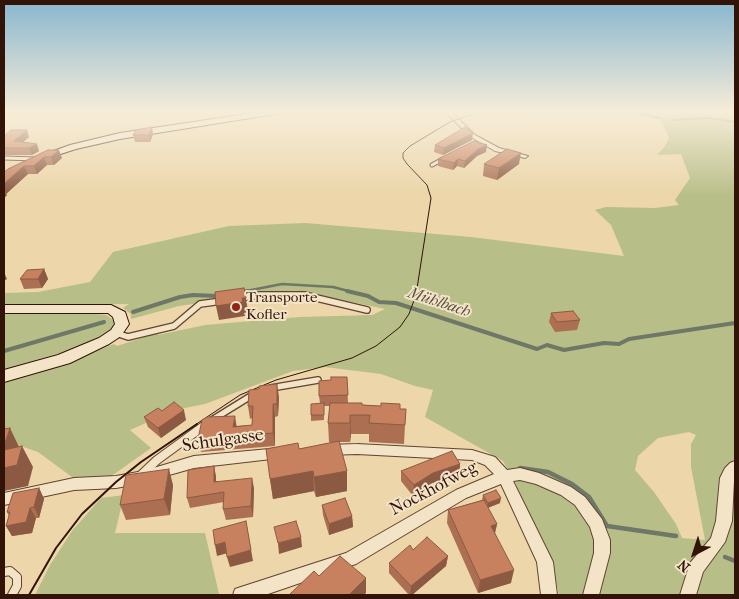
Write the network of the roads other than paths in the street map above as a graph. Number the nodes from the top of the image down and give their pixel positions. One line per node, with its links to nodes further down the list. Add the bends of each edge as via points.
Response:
1 (101, 140): 6 (street)
2 (475, 140): 4 (street, via 497,150)
3 (447, 156): 7 (lane)
4 (525, 156)
5 (4, 158): 6 (lane)
6 (36, 159): 8 (street)
7 (432, 165)
8 (20, 167)
9 (4, 309): 11 (street, via 111,309 122,320)
10 (367, 310): 11 (lane, via 304,295 260,296 200,304 174,326 128,338)
11 (116, 333): 12 (street, via 64,359)
12 (4, 376)
13 (318, 380): 18 (lane, via 261,391 157,460)
14 (311, 451): 17 (street, via 357,448 472,455 490,461)
15 (292, 452): 18 (street, Schulgasse, via 194,462)
16 (735, 467): 25 (street, via 728,478 724,520 717,542 696,568)
17 (504, 476): 22 (street, Nockhofweg, via 461,494 350,558); 23 (street, via 545,562); 24 (street, Nockhofweg, via 525,475 554,484 580,501 592,517 600,531 602,553)
18 (139, 478): 19 (street, Schulgasse, via 74,484)
19 (4, 500)
20 (4, 572): 21 (lane, via 10,572 17,578)
21 (12, 595)
22 (241, 595)
23 (550, 595)
24 (591, 595)
25 (688, 595)

